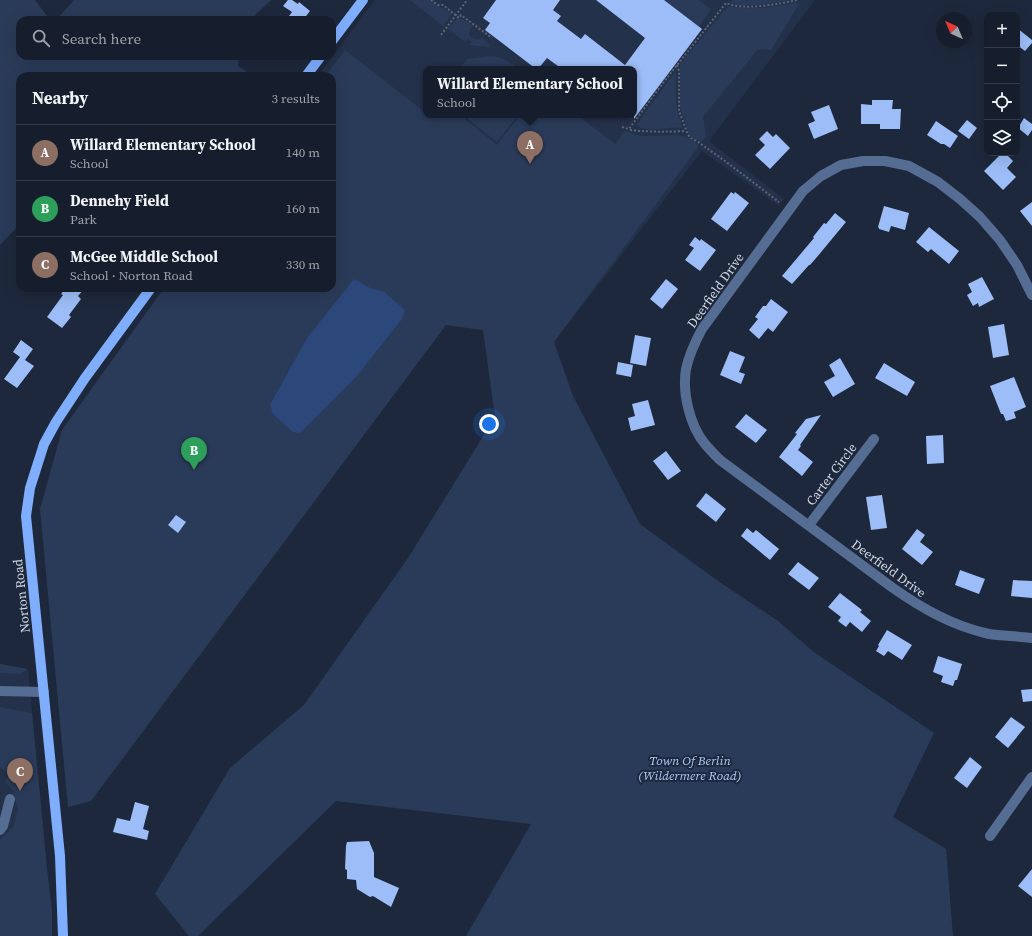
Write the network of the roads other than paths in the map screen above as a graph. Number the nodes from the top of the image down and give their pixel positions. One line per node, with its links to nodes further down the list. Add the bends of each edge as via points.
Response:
1 (363, 0): 2 (main road)
2 (336, 36)
3 (318, 60): 4 (main road)
4 (309, 72)
5 (148, 292): 11 (main road, Norton Road, via 56,422 44,444 30,488 26,516)
6 (1032, 295): 8 (street, Deerfield Drive, via 1017,265 980,217 938,182 909,166 863,160 841,166 821,176 803,191 702,329 692,349 686,370 685,390 695,429 705,444 720,460)
7 (874, 439): 8 (street, Carter Circle)
8 (809, 525): 9 (street, Deerfield Drive, via 893,588 942,618 990,634)
9 (1032, 638)
10 (0, 691): 11 (street)
11 (44, 692): 16 (main road, Norton Road, via 60,856)
12 (1032, 777): 15 (street)
13 (10, 799): 14 (street)
14 (0, 830)
15 (990, 836)
16 (63, 936)

